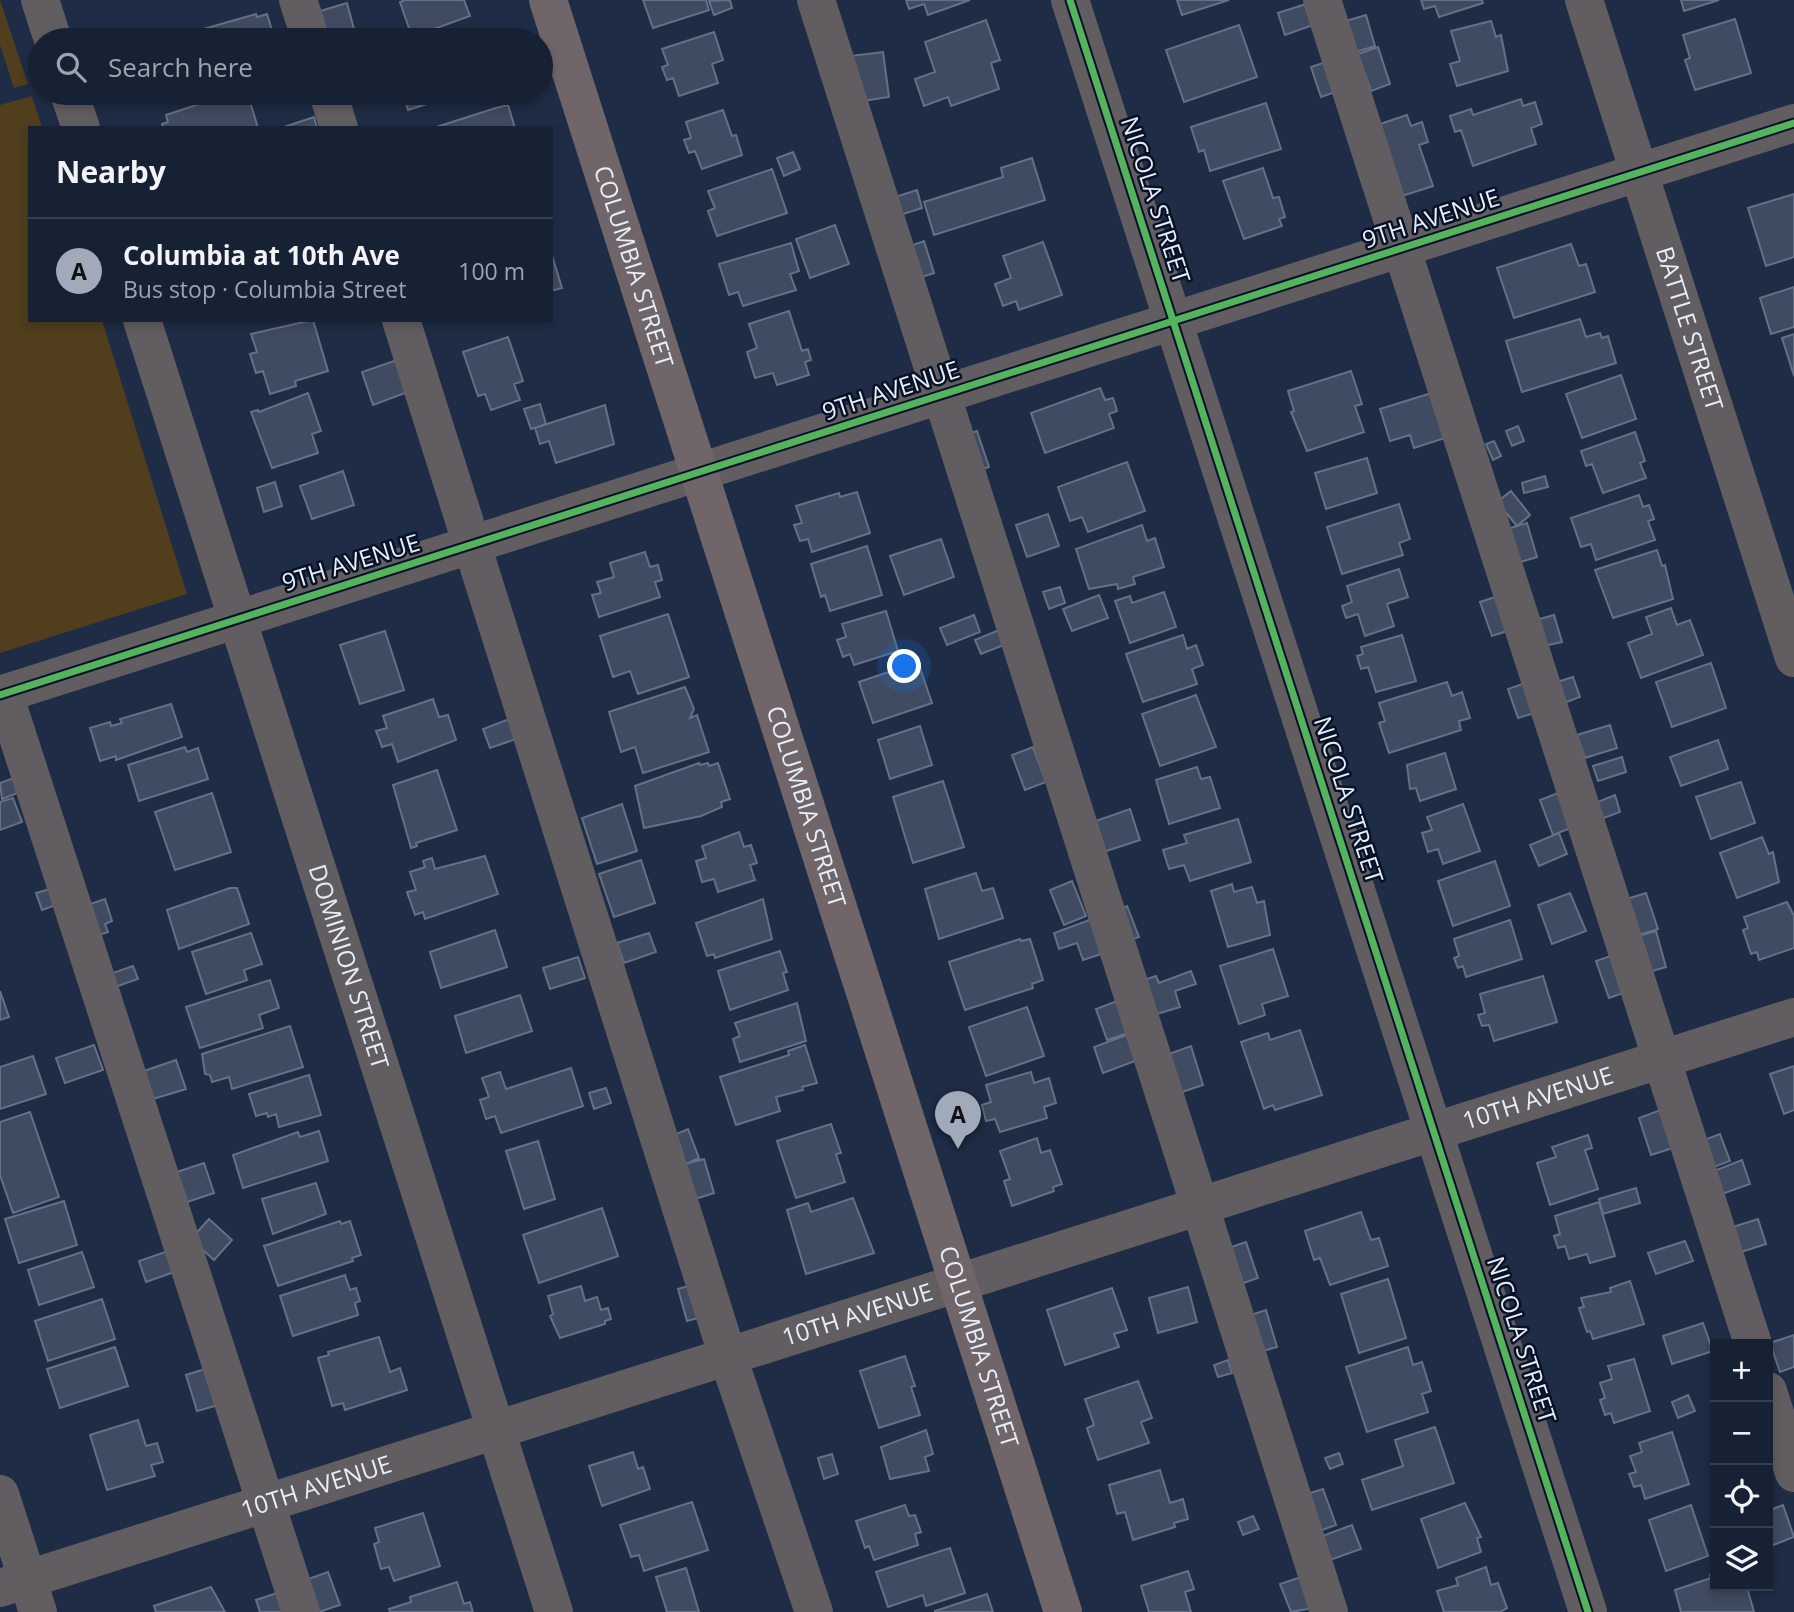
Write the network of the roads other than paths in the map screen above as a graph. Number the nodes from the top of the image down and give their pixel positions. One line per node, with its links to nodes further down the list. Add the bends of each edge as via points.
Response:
1 (40, 0): 8 (street)
2 (298, 0): 9 (street)
3 (548, 0): 21 (main road, COLUMBIA STREET)
4 (816, 0): 20 (street)
5 (1070, 0): 17 (street, NICOLA STREET)
6 (1322, 0): 16 (street)
7 (1584, 0): 15 (street, BATTLE STREET)
8 (49, 28)
9 (307, 28)
10 (73, 105): 13 (street)
11 (332, 105): 14 (street)
12 (1794, 123): 15 (street, 9TH AVENUE)
13 (80, 126)
14 (338, 126)
15 (1639, 172): 16 (street, 9TH AVENUE); 24 (street, BATTLE STREET)
16 (1402, 248): 17 (street, 9TH AVENUE); 27 (street)
17 (1173, 321): 20 (street, 9TH AVENUE); 28 (street, NICOLA STREET)
18 (143, 322): 23 (street, DOMINION STREET)
19 (402, 322): 22 (street)
20 (941, 395): 21 (street, 9TH AVENUE); 29 (street)
21 (700, 472): 22 (street, 9TH AVENUE); 30 (main road, COLUMBIA STREET)
22 (472, 545): 23 (street, 9TH AVENUE); 32 (street)
23 (237, 619): 25 (street, 9TH AVENUE); 34 (street, DOMINION STREET)
24 (1794, 658)
25 (2, 695): 37 (street)
26 (1794, 1017): 27 (street, 10TH AVENUE)
27 (1661, 1059): 28 (street, 10TH AVENUE); 31 (street)
28 (1434, 1130): 29 (street, 10TH AVENUE); 44 (street, NICOLA STREET)
29 (1200, 1205): 30 (street, 10TH AVENUE); 43 (street)
30 (958, 1282): 32 (street, 10TH AVENUE); 42 (main road, COLUMBIA STREET)
31 (1751, 1339)
32 (728, 1357): 34 (street, 10TH AVENUE); 41 (street)
33 (1771, 1402): 35 (street)
34 (495, 1431): 37 (street, 10TH AVENUE); 40 (street, DOMINION STREET)
35 (1794, 1473)
36 (0, 1494): 38 (street)
37 (266, 1504): 38 (street, 10TH AVENUE); 39 (street)
38 (22, 1593)
39 (300, 1612)
40 (554, 1612)
41 (814, 1612)
42 (1063, 1612)
43 (1329, 1612)
44 (1588, 1612)

